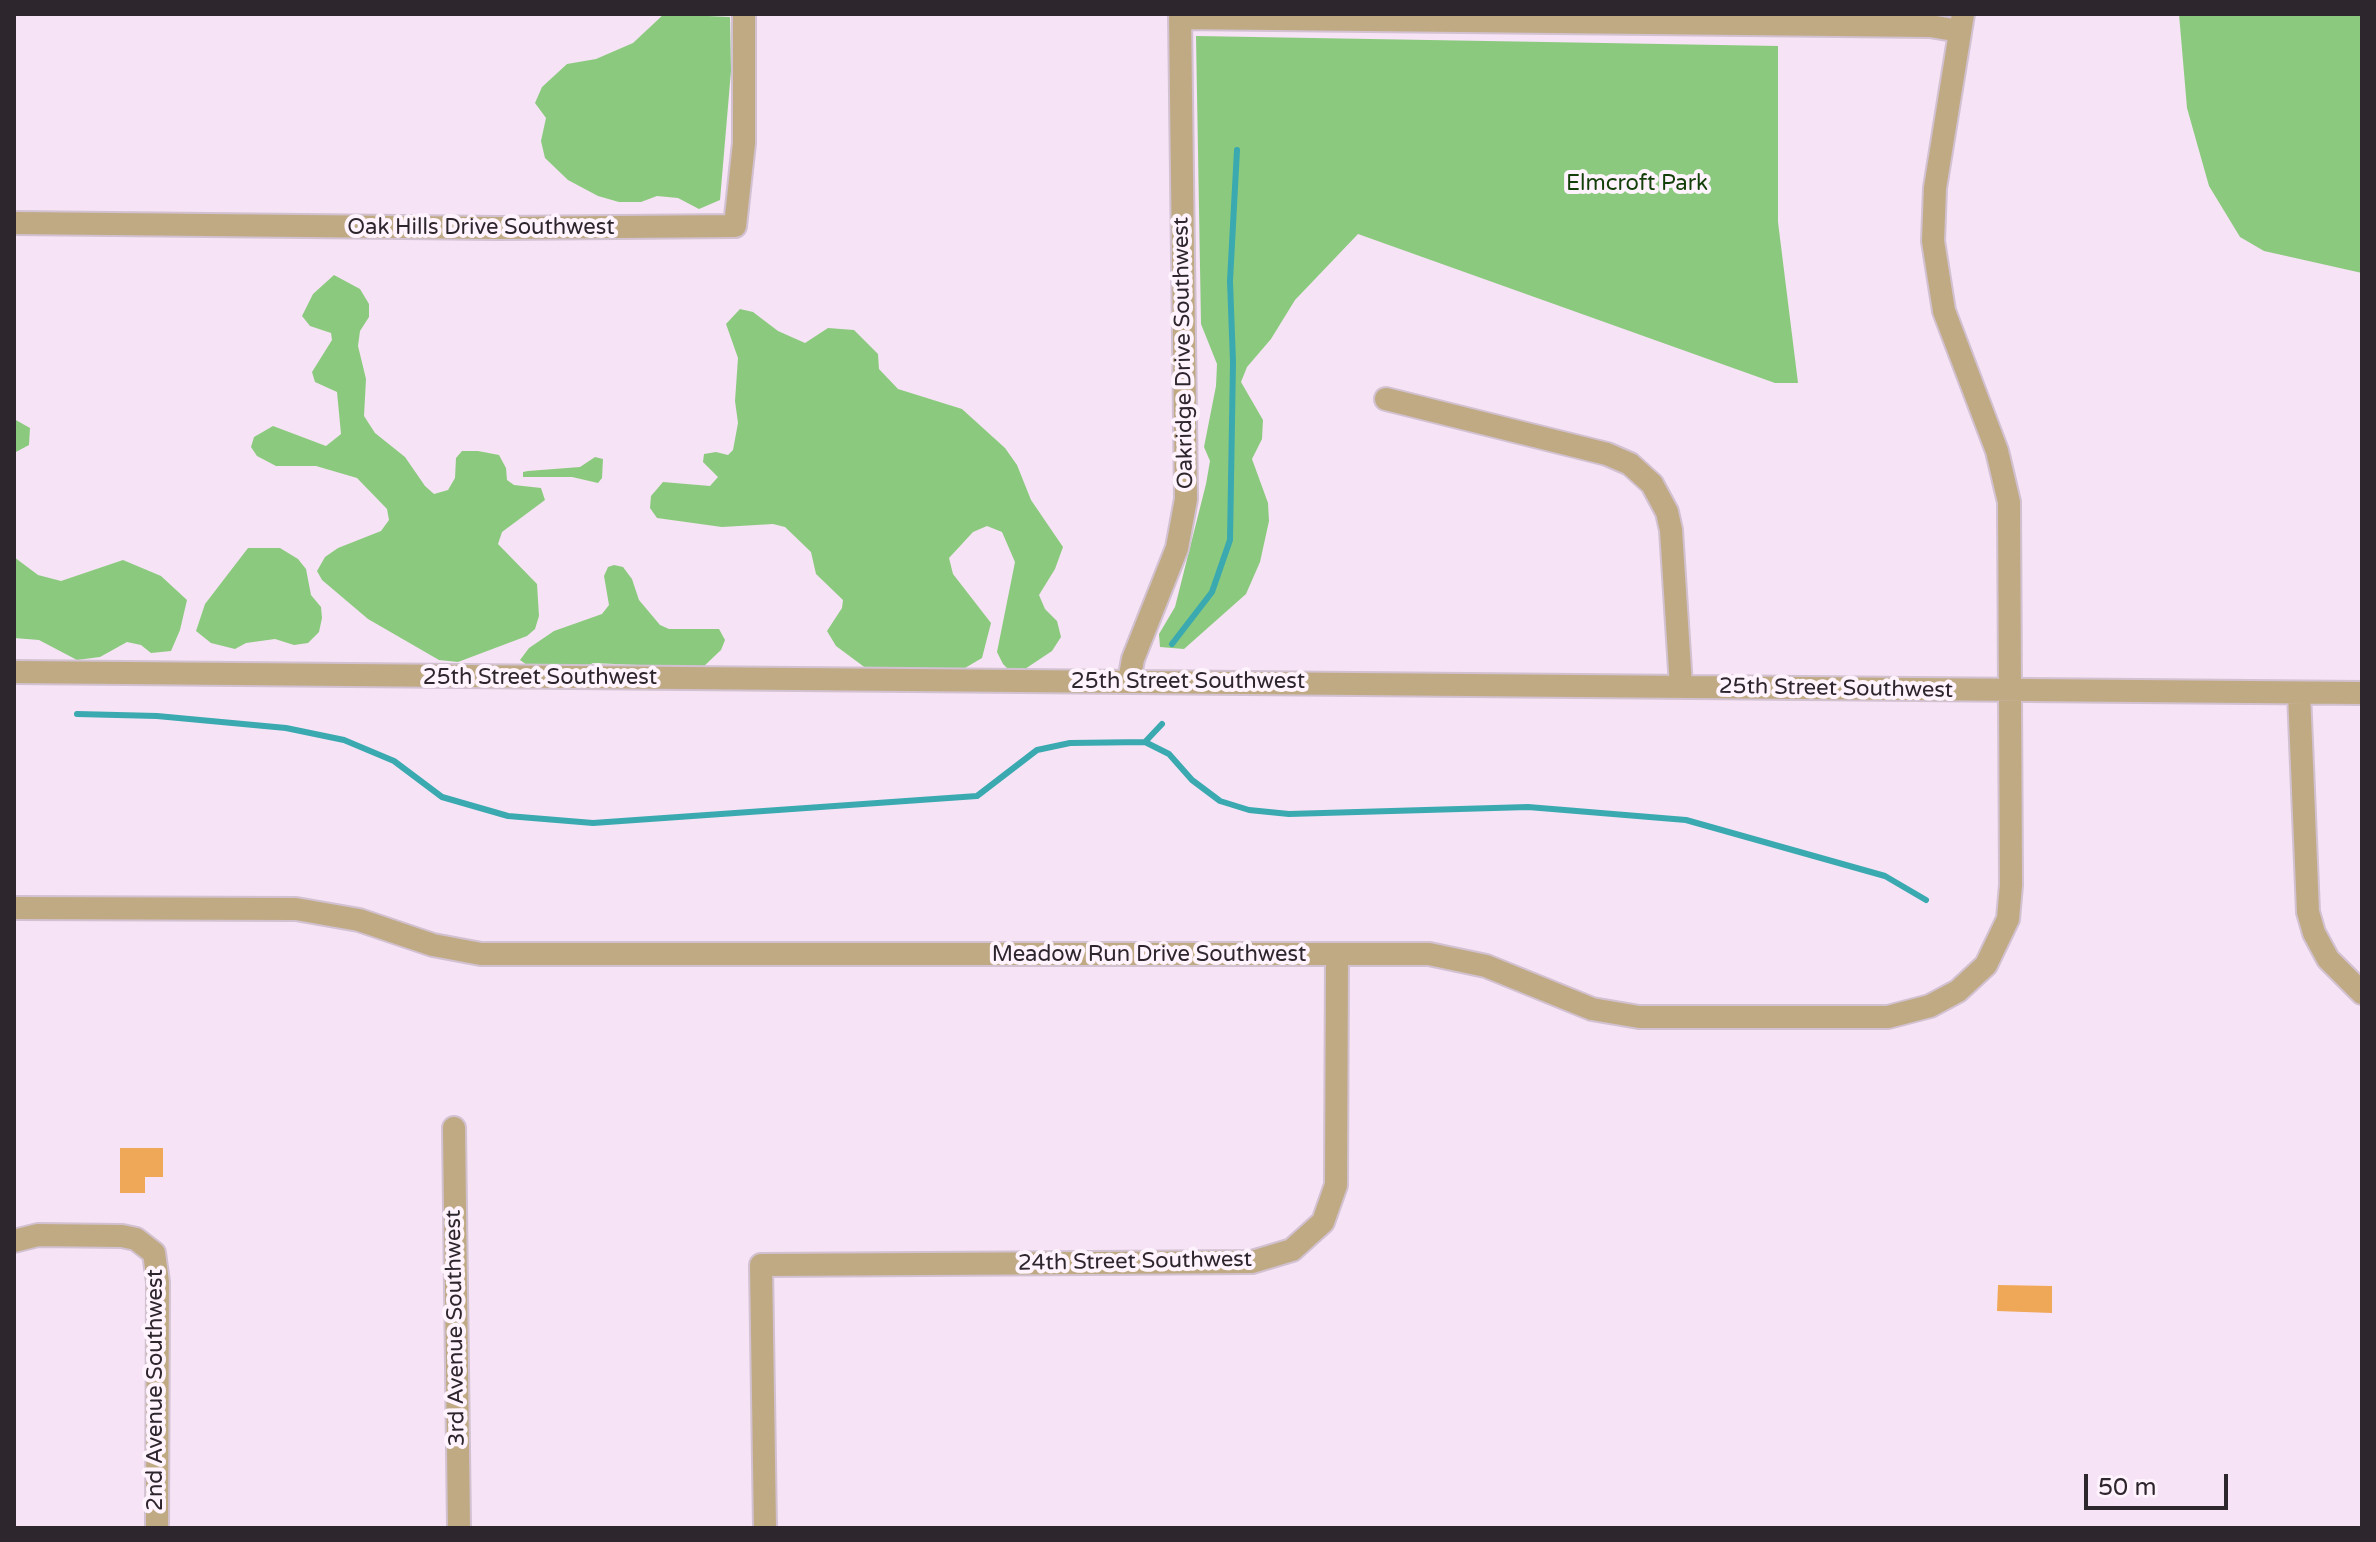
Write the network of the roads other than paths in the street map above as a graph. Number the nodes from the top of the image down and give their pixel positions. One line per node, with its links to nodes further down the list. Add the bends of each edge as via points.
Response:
1 (744, 14): 4 (street, Oak Hills Drive Southwest, via 744,143 735,226)
2 (1180, 16): 3 (street, via 1930,26); 7 (street, Oakridge Drive Southwest, via 1186,499 1177,548)
3 (1961, 22): 9 (street, Meadow Run Drive Southwest, via 1935,188 1934,260 1944,311 1997,451 2009,502)
4 (14, 223)
5 (1386, 399): 8 (street, via 1607,454 1630,464 1652,484 1671,530)
6 (14, 672): 7 (street, 25th Street Southwest)
7 (1129, 681): 8 (street, 25th Street Southwest)
8 (1681, 686): 9 (street, 25th Street Southwest)
9 (2008, 693): 10 (street, 25th Street Southwest); 13 (street, Meadow Run Drive Southwest, via 2008,919 1973,979 1930,1006 1888,1017 1639,1017 1592,1009 1456,957)
10 (2299, 693): 11 (street, 25th Street Southwest); 14 (street, via 2308,912 2328,959)
11 (2362, 693)
12 (14, 908): 13 (street, Meadow Run Drive Southwest, via 296,909 348,917 433,945 481,954)
13 (1337, 955): 19 (street, 24th Street Southwest, via 1336,1185 1323,1222 1292,1250 1252,1262 761,1265)
14 (2362, 993)
15 (454, 1128): 18 (street, 3rd Avenue Southwest)
16 (14, 1241): 17 (street, 2nd Avenue Southwest, via 38,1235 122,1236 154,1253)
17 (157, 1528)
18 (459, 1528)
19 (765, 1528)

